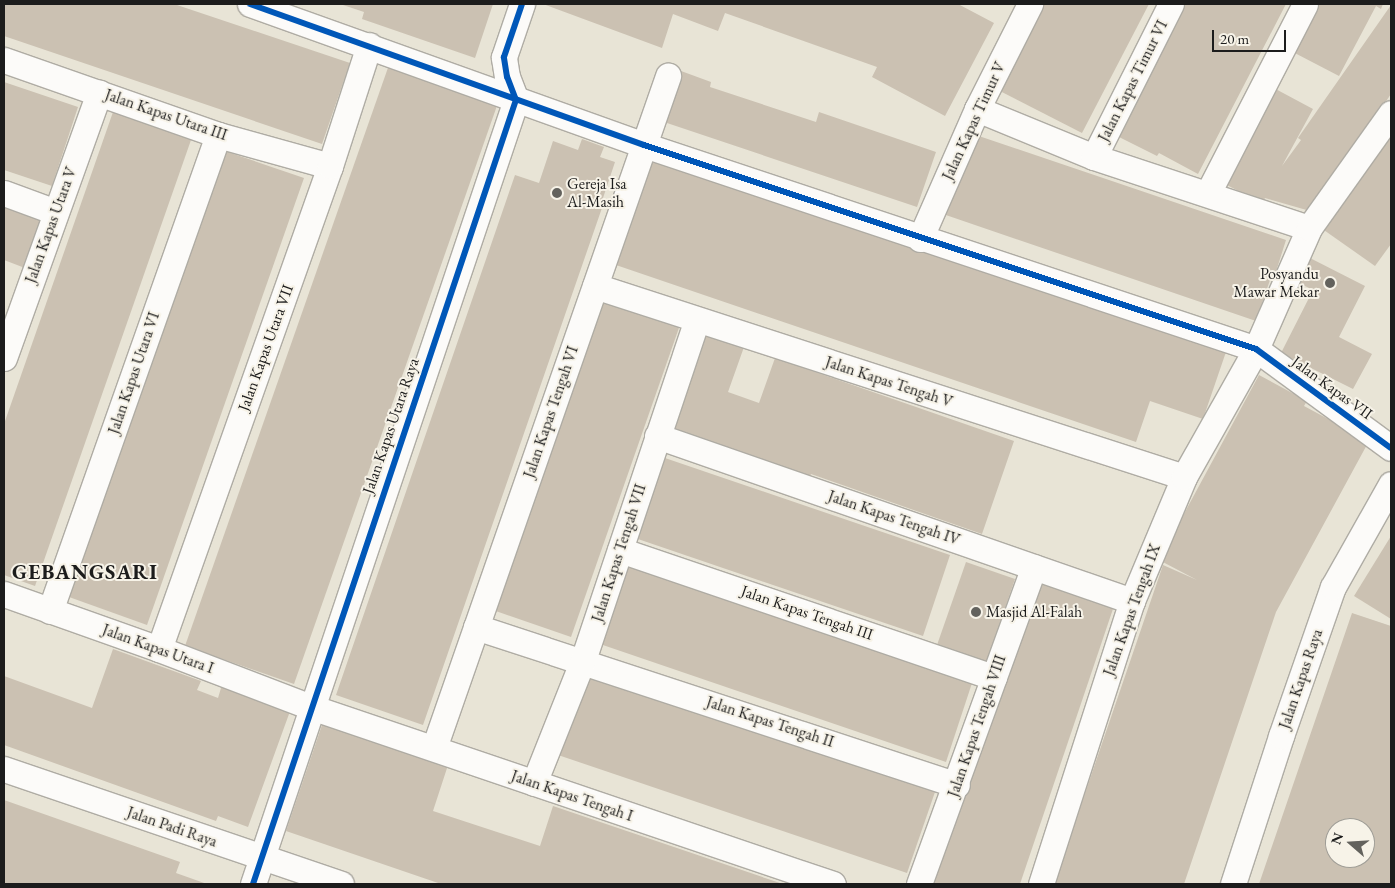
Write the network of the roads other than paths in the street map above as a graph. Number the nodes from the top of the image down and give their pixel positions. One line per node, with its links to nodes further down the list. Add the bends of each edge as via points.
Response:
1 (250, 4): 6 (street, Jalan Kapas VII)
2 (522, 4): 10 (street, via 504,57)
3 (1030, 4): 11 (street, Jalan Kapas Timur V)
4 (1171, 4): 15 (street, Jalan Kapas Timur VI)
5 (1305, 4): 18 (street)
6 (369, 45): 10 (street, Jalan Kapas VII); 16 (street, Jalan Kapas Utara VII)
7 (4, 60): 9 (street, Jalan Kapas Utara III)
8 (668, 76): 14 (street, Jalan Kapas Tengah VI)
9 (99, 92): 13 (street, Jalan Kapas Utara III); 19 (street, Jalan Kapas Utara V)
10 (516, 100): 14 (street, Jalan Kapas VII); 39 (street, Jalan Kapas Utara Raya)
11 (977, 109): 15 (street); 21 (street, Jalan Kapas Timur V)
12 (1391, 113): 20 (street, Jalan Kapas Tengah IX)
13 (218, 134): 16 (street, Jalan Kapas Utara III); 34 (street, Jalan Kapas Utara VI)
14 (644, 145): 21 (street, Jalan Kapas VII); 22 (street, Jalan Kapas Tengah VI)
15 (1094, 157): 18 (street)
16 (330, 166): 36 (street, Jalan Kapas Utara VII)
17 (4, 193): 19 (street)
18 (1208, 193): 20 (street)
19 (56, 212): 25 (street, Jalan Kapas Utara V)
20 (1309, 228): 24 (street, Jalan Kapas Tengah IX)
21 (920, 239): 24 (street, Jalan Kapas VII)
22 (594, 286): 23 (street, Jalan Kapas Tengah V); 35 (street, Jalan Kapas Tengah VI)
23 (697, 320): 26 (street, Jalan Kapas Tengah VII); 28 (street, Jalan Kapas Tengah V)
24 (1256, 349): 27 (street, Jalan Kapas VII); 28 (street, Jalan Kapas Tengah IX)
25 (4, 358)
26 (656, 436): 30 (street, Jalan Kapas Tengah VII); 31 (street, Jalan Kapas Tengah IV)
27 (1391, 448)
28 (1184, 477): 33 (street, Jalan Kapas Tengah IX)
29 (1391, 484): 50 (street, Jalan Kapas Raya, via 1333,587)
30 (620, 550): 37 (street, Jalan Kapas Tengah VII); 38 (street, Jalan Kapas Tengah III)
31 (1034, 567): 33 (street, Jalan Kapas Tengah IV); 38 (street, Jalan Kapas Tengah VIII)
32 (4, 594): 34 (street, Jalan Kapas Utara I)
33 (1132, 601): 49 (street, Jalan Kapas Tengah IX)
34 (50, 611): 36 (street, Jalan Kapas Utara I)
35 (476, 627): 37 (street, Jalan Kapas Tengah II); 40 (street, Jalan Kapas Tengah VI)
36 (159, 648): 39 (street, Jalan Kapas Utara I)
37 (583, 660): 42 (street, Jalan Kapas Tengah VII); 43 (street, Jalan Kapas Tengah II)
38 (994, 677): 43 (street, Jalan Kapas Tengah VIII)
39 (311, 707): 40 (street, Jalan Kapas Tengah I); 44 (street, Jalan Kapas Utara Raya)
40 (434, 748): 42 (street, Jalan Kapas Tengah I)
41 (4, 769): 44 (street, Jalan Padi Raya)
42 (534, 783): 47 (street, Jalan Kapas Tengah I)
43 (956, 785): 48 (street, Jalan Kapas Tengah VIII)
44 (262, 857): 45 (street, Jalan Kapas Utara Raya); 46 (street, Jalan Padi Raya)
45 (253, 884)
46 (341, 884)
47 (834, 884)
48 (919, 884)
49 (1041, 884)
50 (1233, 884)

